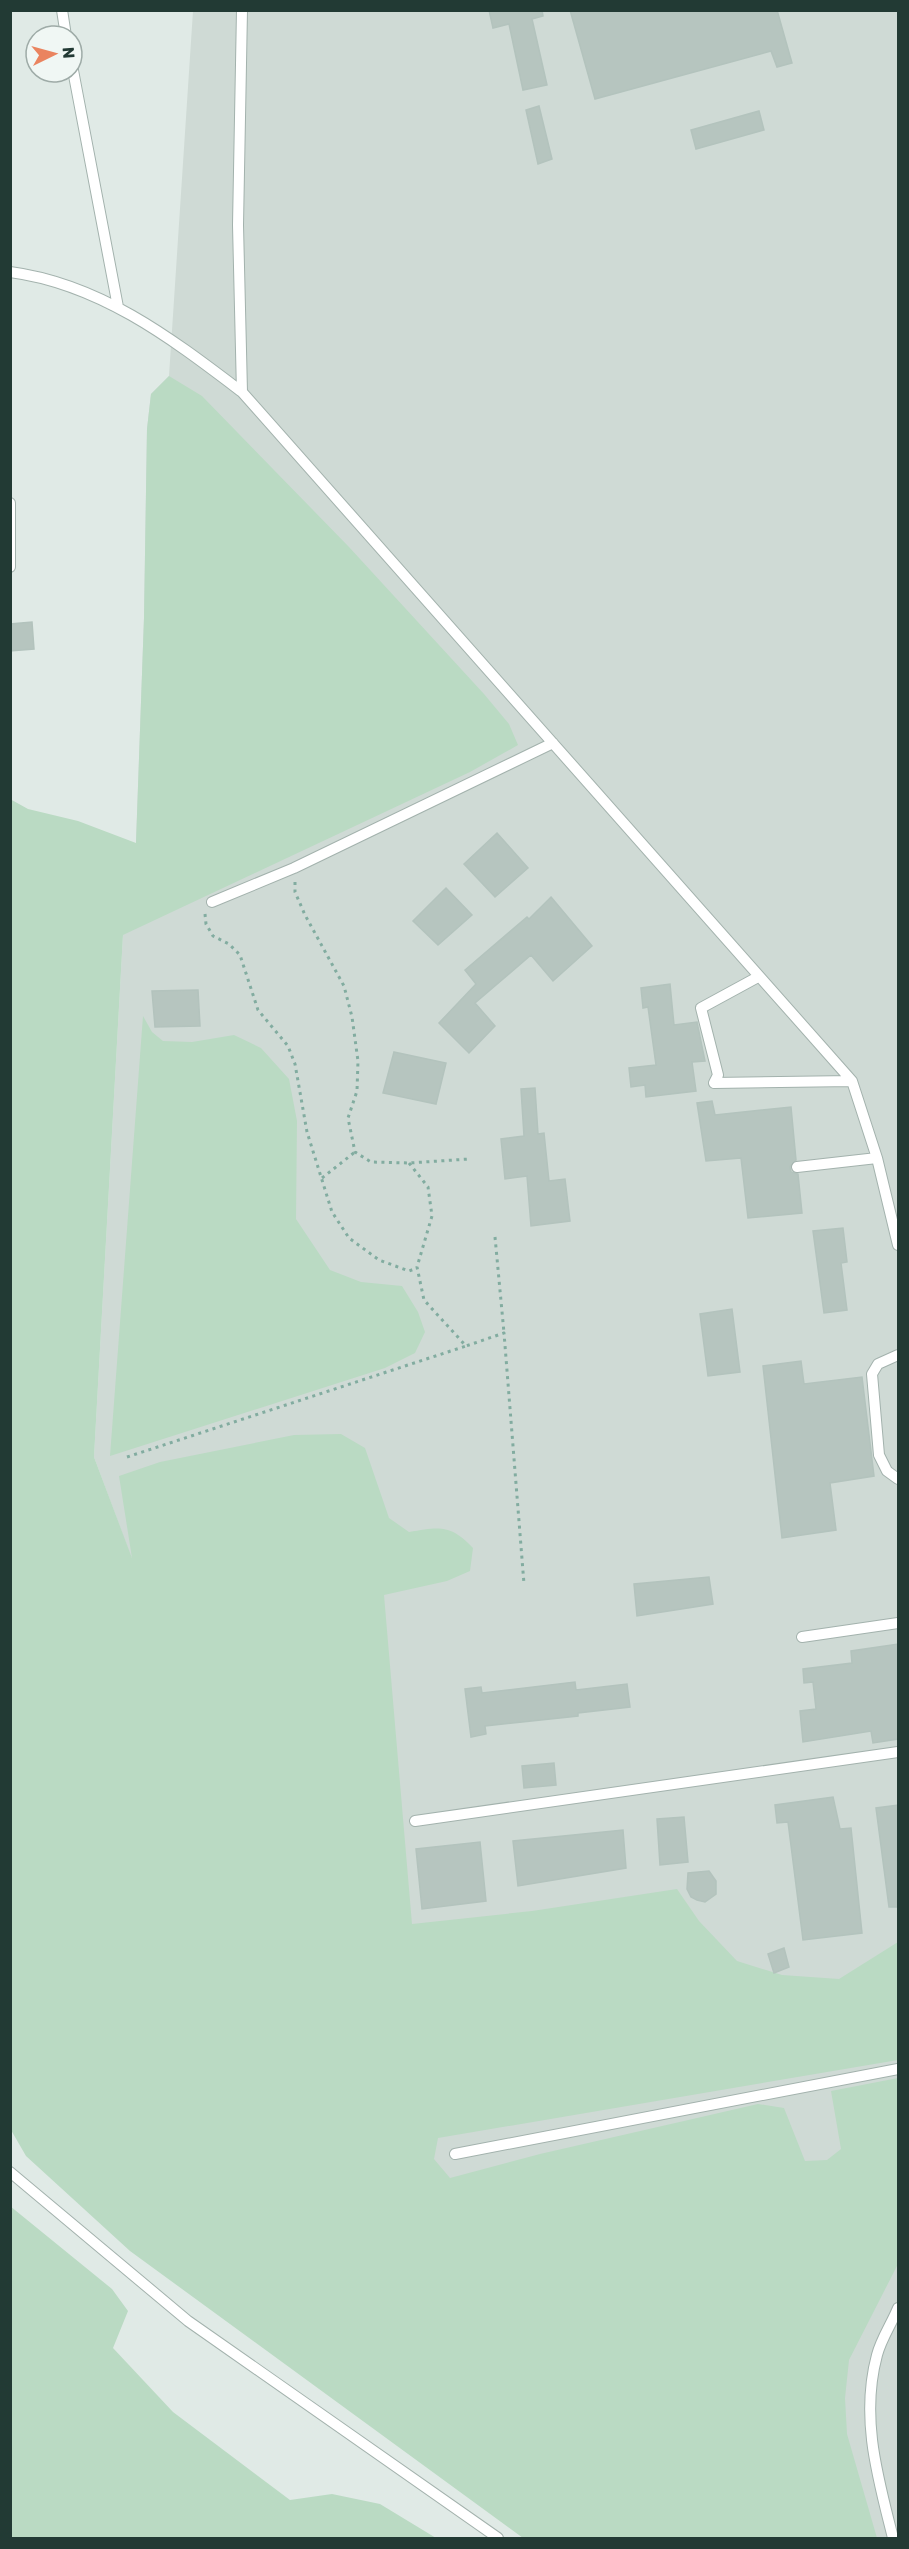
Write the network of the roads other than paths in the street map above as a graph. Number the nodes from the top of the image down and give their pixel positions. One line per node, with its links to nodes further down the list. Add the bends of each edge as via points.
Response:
1 (242, 10): 5 (lane, via 238,225)
2 (76, 84): 4 (lane)
3 (10, 273): 4 (lane, via 69,286)
4 (118, 307): 5 (lane, via 177,343)
5 (242, 392): 8 (lane)
6 (10, 502): 7 (lane)
7 (10, 567)
8 (552, 743): 9 (lane, via 294,868); 10 (lane)
9 (212, 902)
10 (758, 977): 11 (lane); 11 (lane, via 701,1008 718,1075 714,1083)
11 (852, 1081): 12 (lane)
12 (877, 1158): 13 (lane); 14 (lane)
13 (797, 1167)
14 (898, 1245)
15 (898, 1355): 16 (lane, via 878,1364 872,1374 879,1455 887,1471)
16 (898, 1479)
17 (898, 1623): 18 (lane)
18 (802, 1637)
19 (898, 1752): 20 (lane)
20 (415, 1821)
21 (898, 2069): 22 (lane)
22 (455, 2154)
23 (10, 2172): 25 (lane, via 188,2321)
24 (898, 2308): 26 (lane, via 877,2354 869,2407 873,2457)
25 (498, 2538)
26 (893, 2538)

